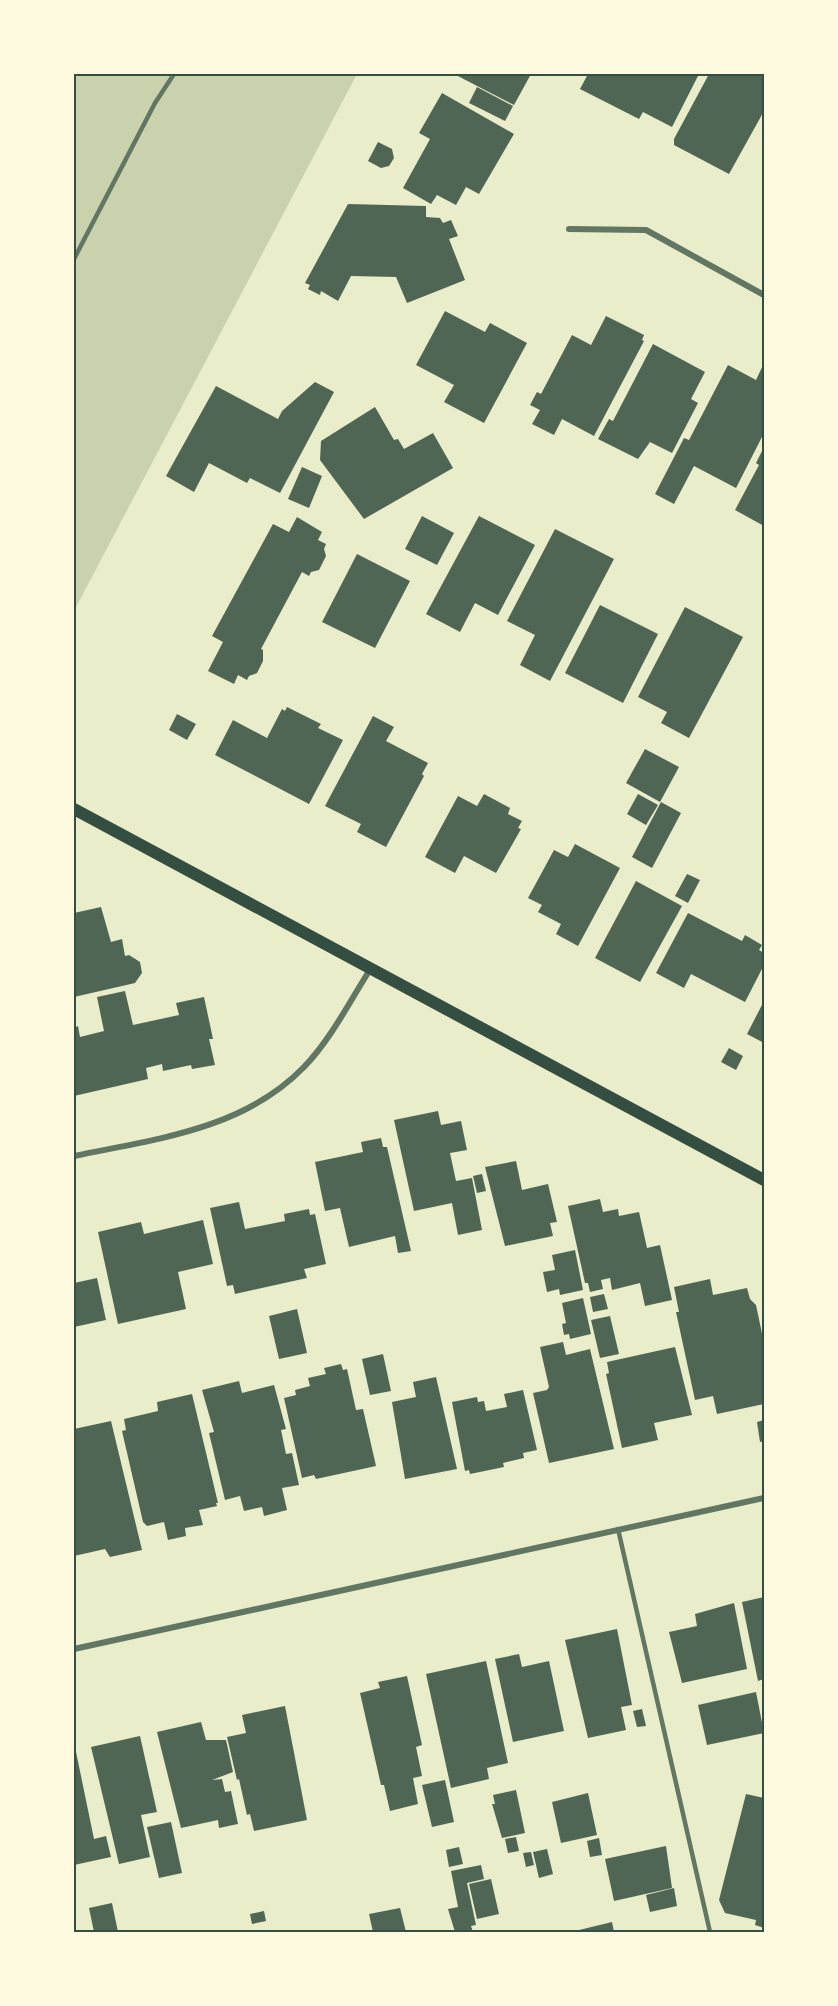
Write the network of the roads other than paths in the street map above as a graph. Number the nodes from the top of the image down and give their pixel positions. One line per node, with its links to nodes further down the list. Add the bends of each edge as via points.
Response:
1 (174, 74): 3 (lane)
2 (569, 229): 4 (street, via 646,230)
3 (74, 259)
4 (765, 295)
5 (74, 809): 6 (main road)
6 (371, 968): 7 (street, via 330,1034 305,1066 273,1094 237,1116 196,1130); 8 (main road)
7 (74, 1156)
8 (765, 1180)
9 (765, 1498): 10 (street)
10 (618, 1529): 11 (street); 12 (lane)
11 (74, 1649)
12 (710, 1932)

